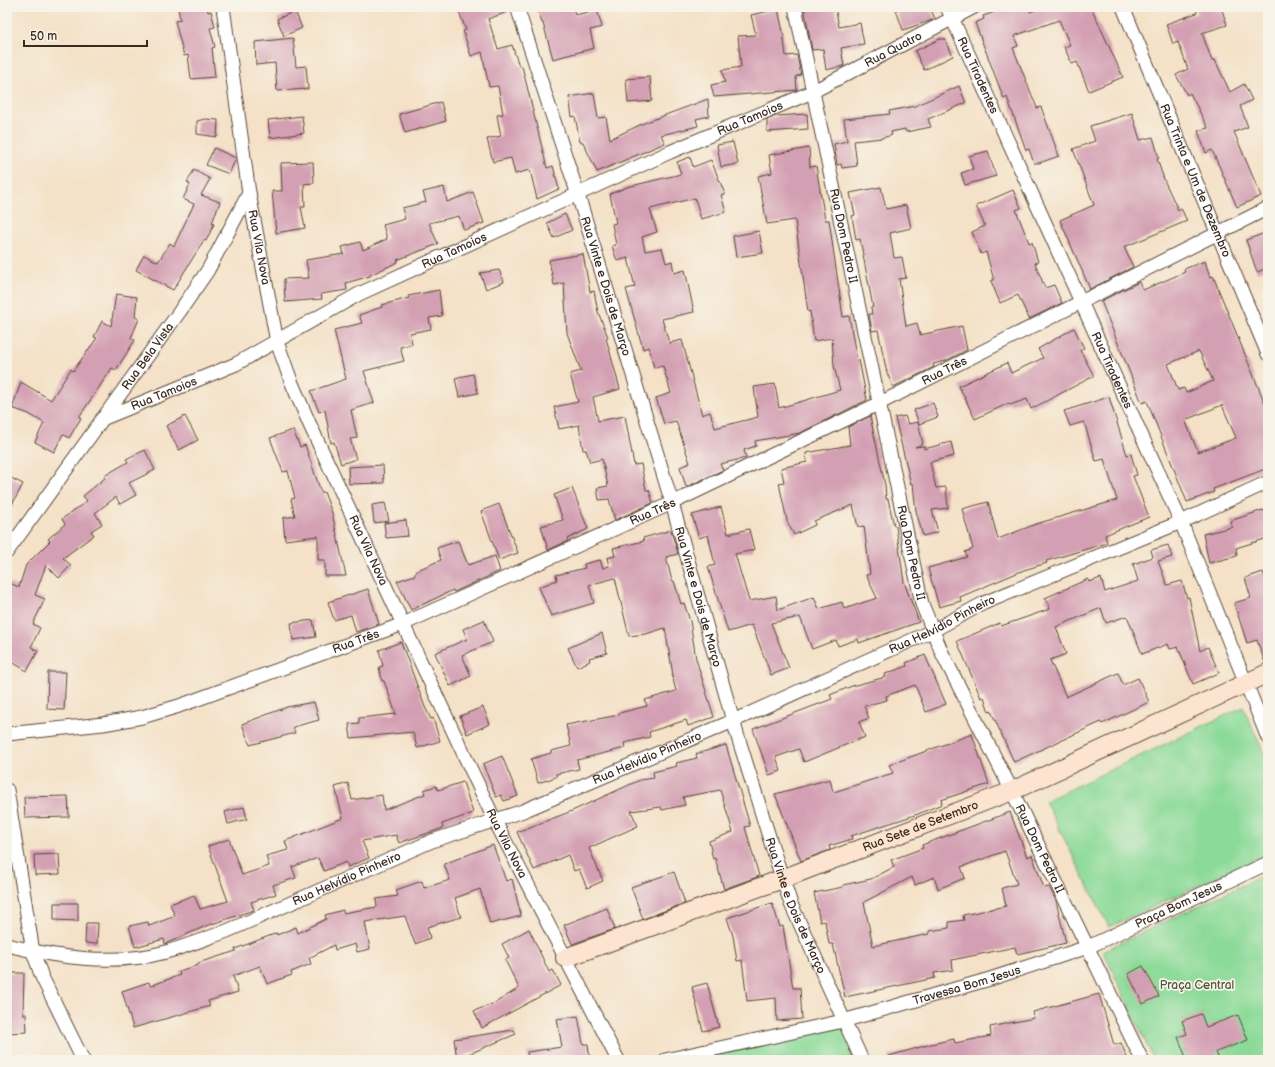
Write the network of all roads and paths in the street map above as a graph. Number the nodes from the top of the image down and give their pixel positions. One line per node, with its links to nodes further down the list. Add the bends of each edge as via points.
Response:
1 (223, 7): 8 (street, Rua Vila Nova)
2 (517, 7): 9 (street, Rua Vinte e Dois de Março)
3 (795, 7): 7 (street, Rua Dom Pedro II)
4 (974, 7): 6 (street, Rua Quatro)
5 (1123, 7): 13 (street, Rua Trinta e Um de Dezembro)
6 (950, 13): 7 (street, Rua Quatro); 14 (street, Rua Tiradentes)
7 (812, 92): 9 (street, Rua Tamoios, via 670,152); 17 (street, Rua Dom Pedro II)
8 (249, 193): 10 (street, Rua Vila Nova); 12 (street, Rua Bela Vista)
9 (578, 195): 15 (street, Rua Tamoios, via 359,294); 20 (street, Rua Vinte e Dois de Março)
10 (252, 208): 12 (street); 15 (street, Rua Vila Nova)
11 (1268, 208): 13 (street, Rua Três)
12 (229, 231): 18 (street, Rua Bela Vista, via 208,270)
13 (1217, 234): 14 (street, Rua Três); 16 (street, Rua Trinta e Um de Dezembro)
14 (1082, 302): 17 (street, Rua Três); 21 (street, Rua Tiradentes)
15 (277, 342): 18 (street, Rua Tamoios, via 236,364); 23 (street, Rua Vila Nova, via 310,426)
16 (1268, 354)
17 (878, 404): 20 (street, Rua Três); 24 (street, Rua Dom Pedro II, via 914,572)
18 (102, 419): 22 (street, Rua Bela Vista)
19 (1268, 482): 21 (street, Rua Helvídio Pinheiro)
20 (672, 503): 23 (street, Rua Três); 27 (street, Rua Vinte e Dois de Março)
21 (1181, 522): 24 (street, Rua Helvídio Pinheiro, via 984,603); 26 (street, Rua Tiradentes)
22 (7, 552)
23 (403, 624): 28 (street, Rua Três, via 179,706 142,717 103,724); 32 (street, Rua Vila Nova)
24 (932, 631): 27 (street, Rua Helvídio Pinheiro); 31 (street, Rua Dom Pedro II)
25 (1268, 673): 26 (street, Rua Sete de Setembro)
26 (1246, 683): 29 (street, Rua Tiradentes); 31 (street, Rua Sete de Setembro)
27 (733, 721): 32 (street, Rua Helvídio Pinheiro); 34 (street, Rua Vinte e Dois de Março)
28 (7, 734)
29 (1268, 738)
30 (7, 790): 37 (street)
31 (1012, 791): 34 (street, Rua Sete de Setembro); 36 (street, Rua Dom Pedro II)
32 (495, 821): 37 (street, Rua Helvídio Pinheiro, via 432,841 227,931 165,952 101,960); 38 (street, Rua Vila Nova)
33 (1268, 863): 36 (street, Praça Bom Jesus)
34 (782, 879): 38 (street, Rua Sete de Setembro); 39 (street, Rua Vinte e Dois de Março)
35 (7, 945): 37 (street, Rua Helvídio Pinheiro)
36 (1088, 947): 39 (street, Travessa Bom Jesus, via 990,979); 44 (street, Rua Dom Pedro II)
37 (33, 952): 40 (street, via 42,977)
38 (565, 958): 41 (street, Rua Vila Nova)
39 (843, 1020): 42 (street, Travessa Bom Jesus); 43 (street, Rua Vinte e Dois de Março)
40 (82, 1060)
41 (618, 1060)
42 (665, 1060)
43 (862, 1060)
44 (1142, 1060)

